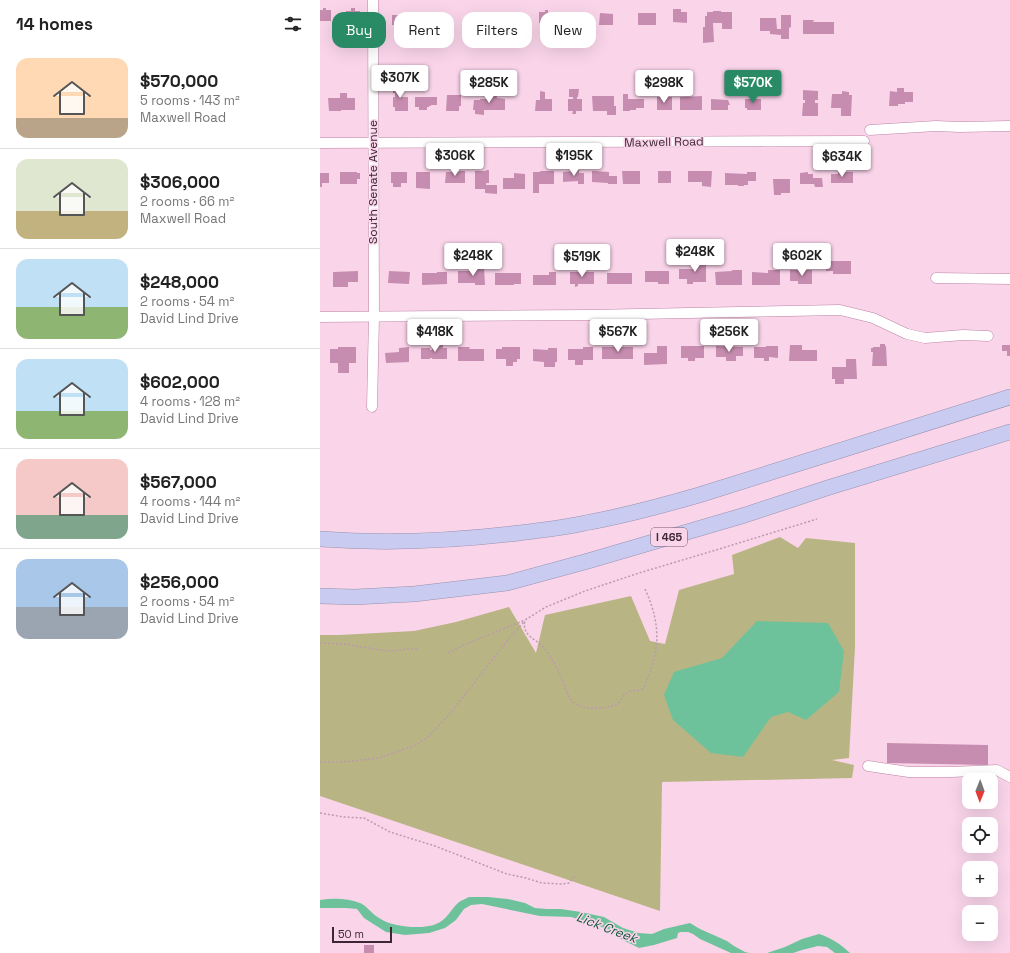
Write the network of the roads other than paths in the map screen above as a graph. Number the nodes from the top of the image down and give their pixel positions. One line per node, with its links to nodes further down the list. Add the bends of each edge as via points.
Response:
1 (373, 0): 6 (street, South Senate Avenue)
2 (1010, 126): 3 (street, via 936,126)
3 (870, 130)
4 (864, 141): 6 (street, Maxwell Road)
5 (320, 143): 6 (street, Maxwell Road)
6 (374, 143): 10 (street, South Senate Avenue)
7 (936, 278): 8 (street)
8 (1010, 279)
9 (320, 317): 10 (street)
10 (374, 317): 11 (street, via 840,310 873,318 907,334 926,338); 13 (street, South Senate Avenue)
11 (988, 336)
12 (1010, 397): 15 (highway, via 699,495 583,524 460,539 392,542)
13 (372, 407)
14 (1010, 432): 16 (highway, I 465, via 745,515 507,583 414,594)
15 (320, 539)
16 (320, 596)
17 (868, 766): 18 (street, via 909,772 997,770)
18 (1010, 777)

